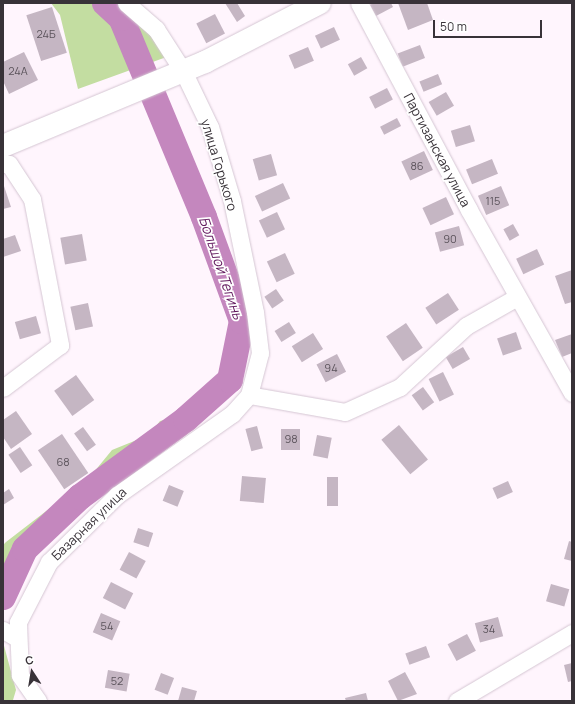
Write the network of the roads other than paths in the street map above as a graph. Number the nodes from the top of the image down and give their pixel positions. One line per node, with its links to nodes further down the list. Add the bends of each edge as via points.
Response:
1 (126, 3): 4 (street, улица Горького, via 156,29)
2 (320, 3): 4 (street)
3 (359, 3): 7 (street, Партизанская улица)
4 (180, 72): 5 (street); 10 (street, улица Горького, via 210,127 232,201 260,354)
5 (3, 146)
6 (3, 164): 8 (street, via 9,164 32,199 60,345)
7 (517, 297): 9 (street, Партизанская улица); 10 (street, via 466,326 400,387 345,412)
8 (3, 388)
9 (572, 393)
10 (249, 396): 12 (street, Базарная улица, via 232,414 117,495 49,562)
11 (572, 633): 14 (street)
12 (12, 635): 13 (street, Базарная улица, via 20,675)
13 (38, 701)
14 (456, 701)

